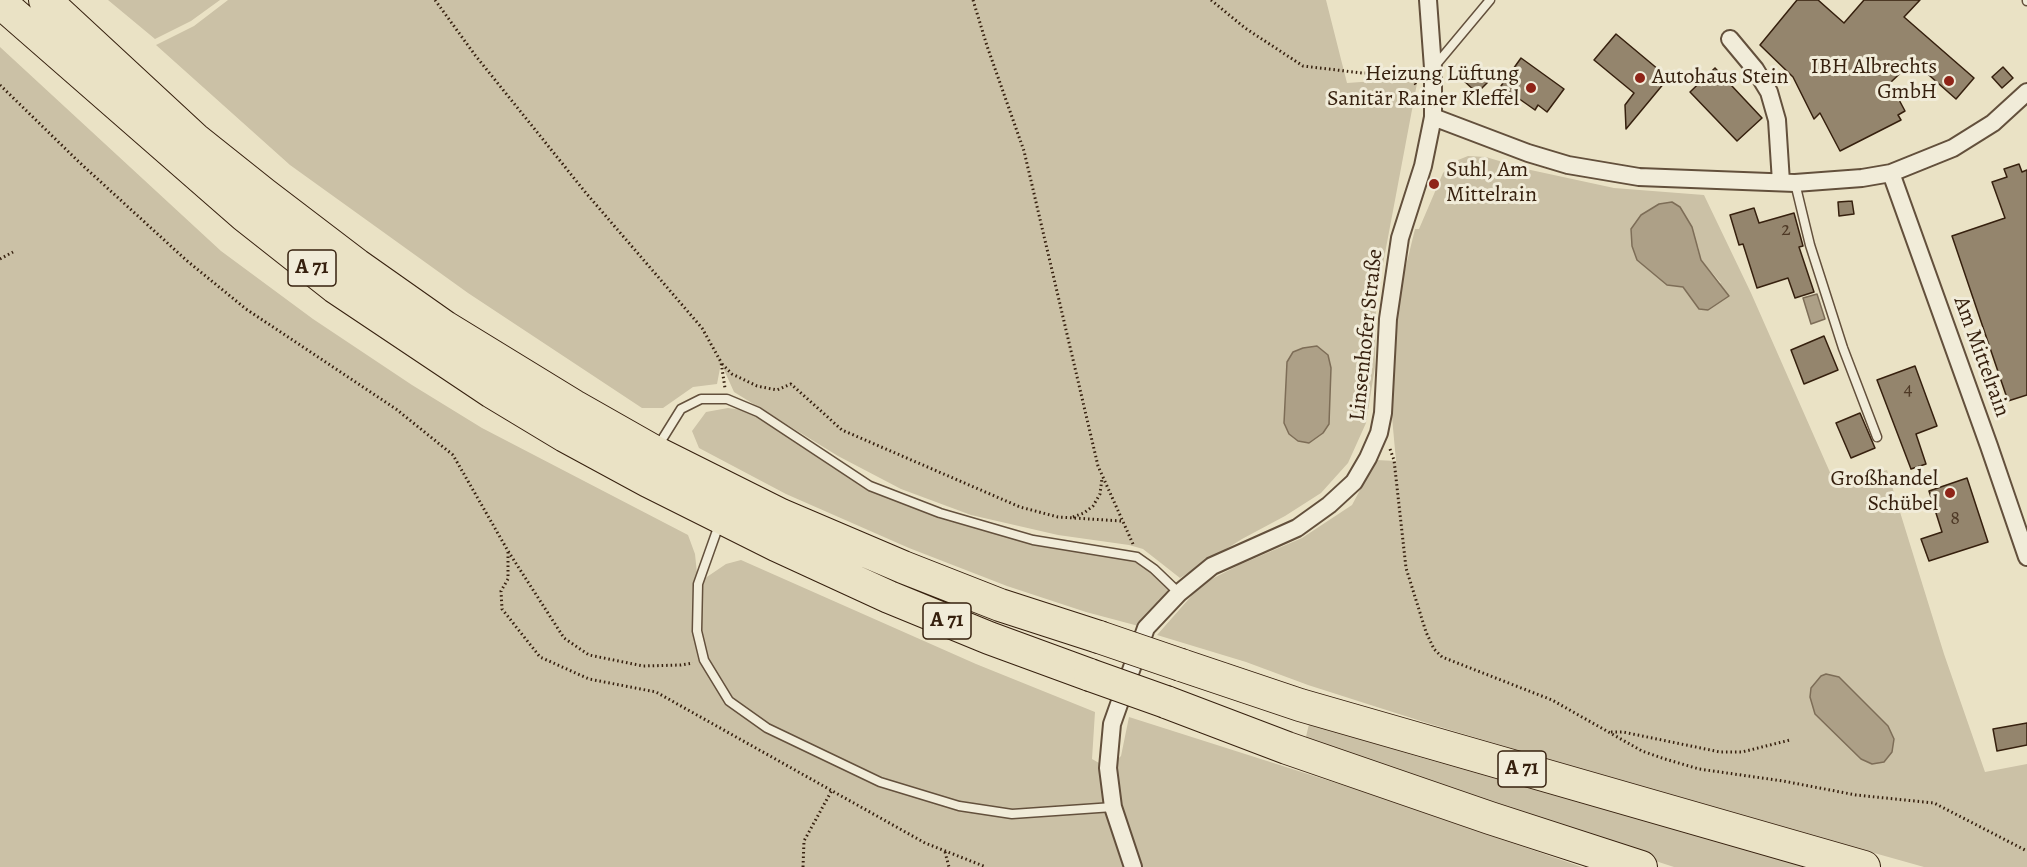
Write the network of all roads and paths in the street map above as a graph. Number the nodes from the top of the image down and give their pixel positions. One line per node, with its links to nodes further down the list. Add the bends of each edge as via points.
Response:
1 (8, 0): 11 (highway, A 71)
2 (45, 0): 23 (highway, A 71, via 195,139 357,265 445,327)
3 (435, 0): 19 (path, via 586,193 702,328)
4 (973, 0): 24 (path, via 1024,151)
5 (1212, 0): 14 (path, via 1245,28 1303,66 1411,77)
6 (1428, 0): 10 (street, Linsenhofer Straße)
7 (1490, 0): 10 (lane)
8 (0, 2): 11 (highway)
9 (1730, 39): 16 (street, via 1769,92)
10 (1433, 68): 14 (street, Linsenhofer Straße)
11 (80, 73): 26 (highway, A 71, via 245,216 335,287 565,436)
12 (0, 86): 28 (path, via 178,253 246,309 396,409 453,455)
13 (2027, 92): 15 (street, via 1993,123 1953,148)
14 (1433, 117): 16 (street, via 1568,165 1639,177); 21 (street, Linsenhofer Straße, via 1423,166 1400,238 1388,319)
15 (1891, 173): 16 (street); 30 (street, Am Mittelrain)
16 (1788, 183): 22 (lane)
17 (13, 252): 18 (path)
18 (0, 259)
19 (721, 362): 20 (path); 25 (path, via 732,374 757,386 777,390 791,384 842,430 1020,507)
20 (727, 399): 23 (lane, via 701,399 681,409); 29 (lane, via 758,412 880,490 940,513 1033,540)
21 (1379, 433): 31 (street, Linsenhofer Straße, via 1354,482 1329,505 1297,528 1212,566); 33 (path, via 1394,460 1406,568 1434,649 1442,657 1552,700)
22 (1877, 437)
23 (655, 452): 44 (highway, A 71, bridge, via 781,514 1000,605 1300,705)
24 (1102, 476): 25 (path, via 1100,494 1093,506); 27 (path)
25 (1070, 518): 27 (path)
26 (722, 519): 32 (lane, via 698,584 697,631); 43 (highway, A 71, bridge, via 889,597 989,638 1287,748)
27 (1122, 521): 29 (path)
28 (508, 550): 32 (path, via 564,638 590,655 644,666); 35 (path, via 502,609 540,657 589,679 656,692)
29 (1137, 557): 31 (lane)
30 (2027, 557)
31 (1179, 593): 36 (street, Linsenhofer Straße, via 1146,628 1112,724 1108,768)
32 (704, 660): 36 (lane, via 729,701 767,728 880,782 959,806 1012,814)
33 (1609, 732): 34 (path, via 1720,752 1743,752); 37 (path, via 1642,751 1699,769 1856,795 1934,803)
34 (1790, 740)
35 (832, 790): 38 (path); 39 (path, via 804,841)
36 (1113, 807): 42 (street, Linsenhofer Straße)
37 (2027, 851)
38 (945, 852): 40 (path); 41 (path)
39 (803, 867)
40 (950, 867)
41 (986, 867)
42 (1133, 867)
43 (1641, 867)
44 (1864, 867)

